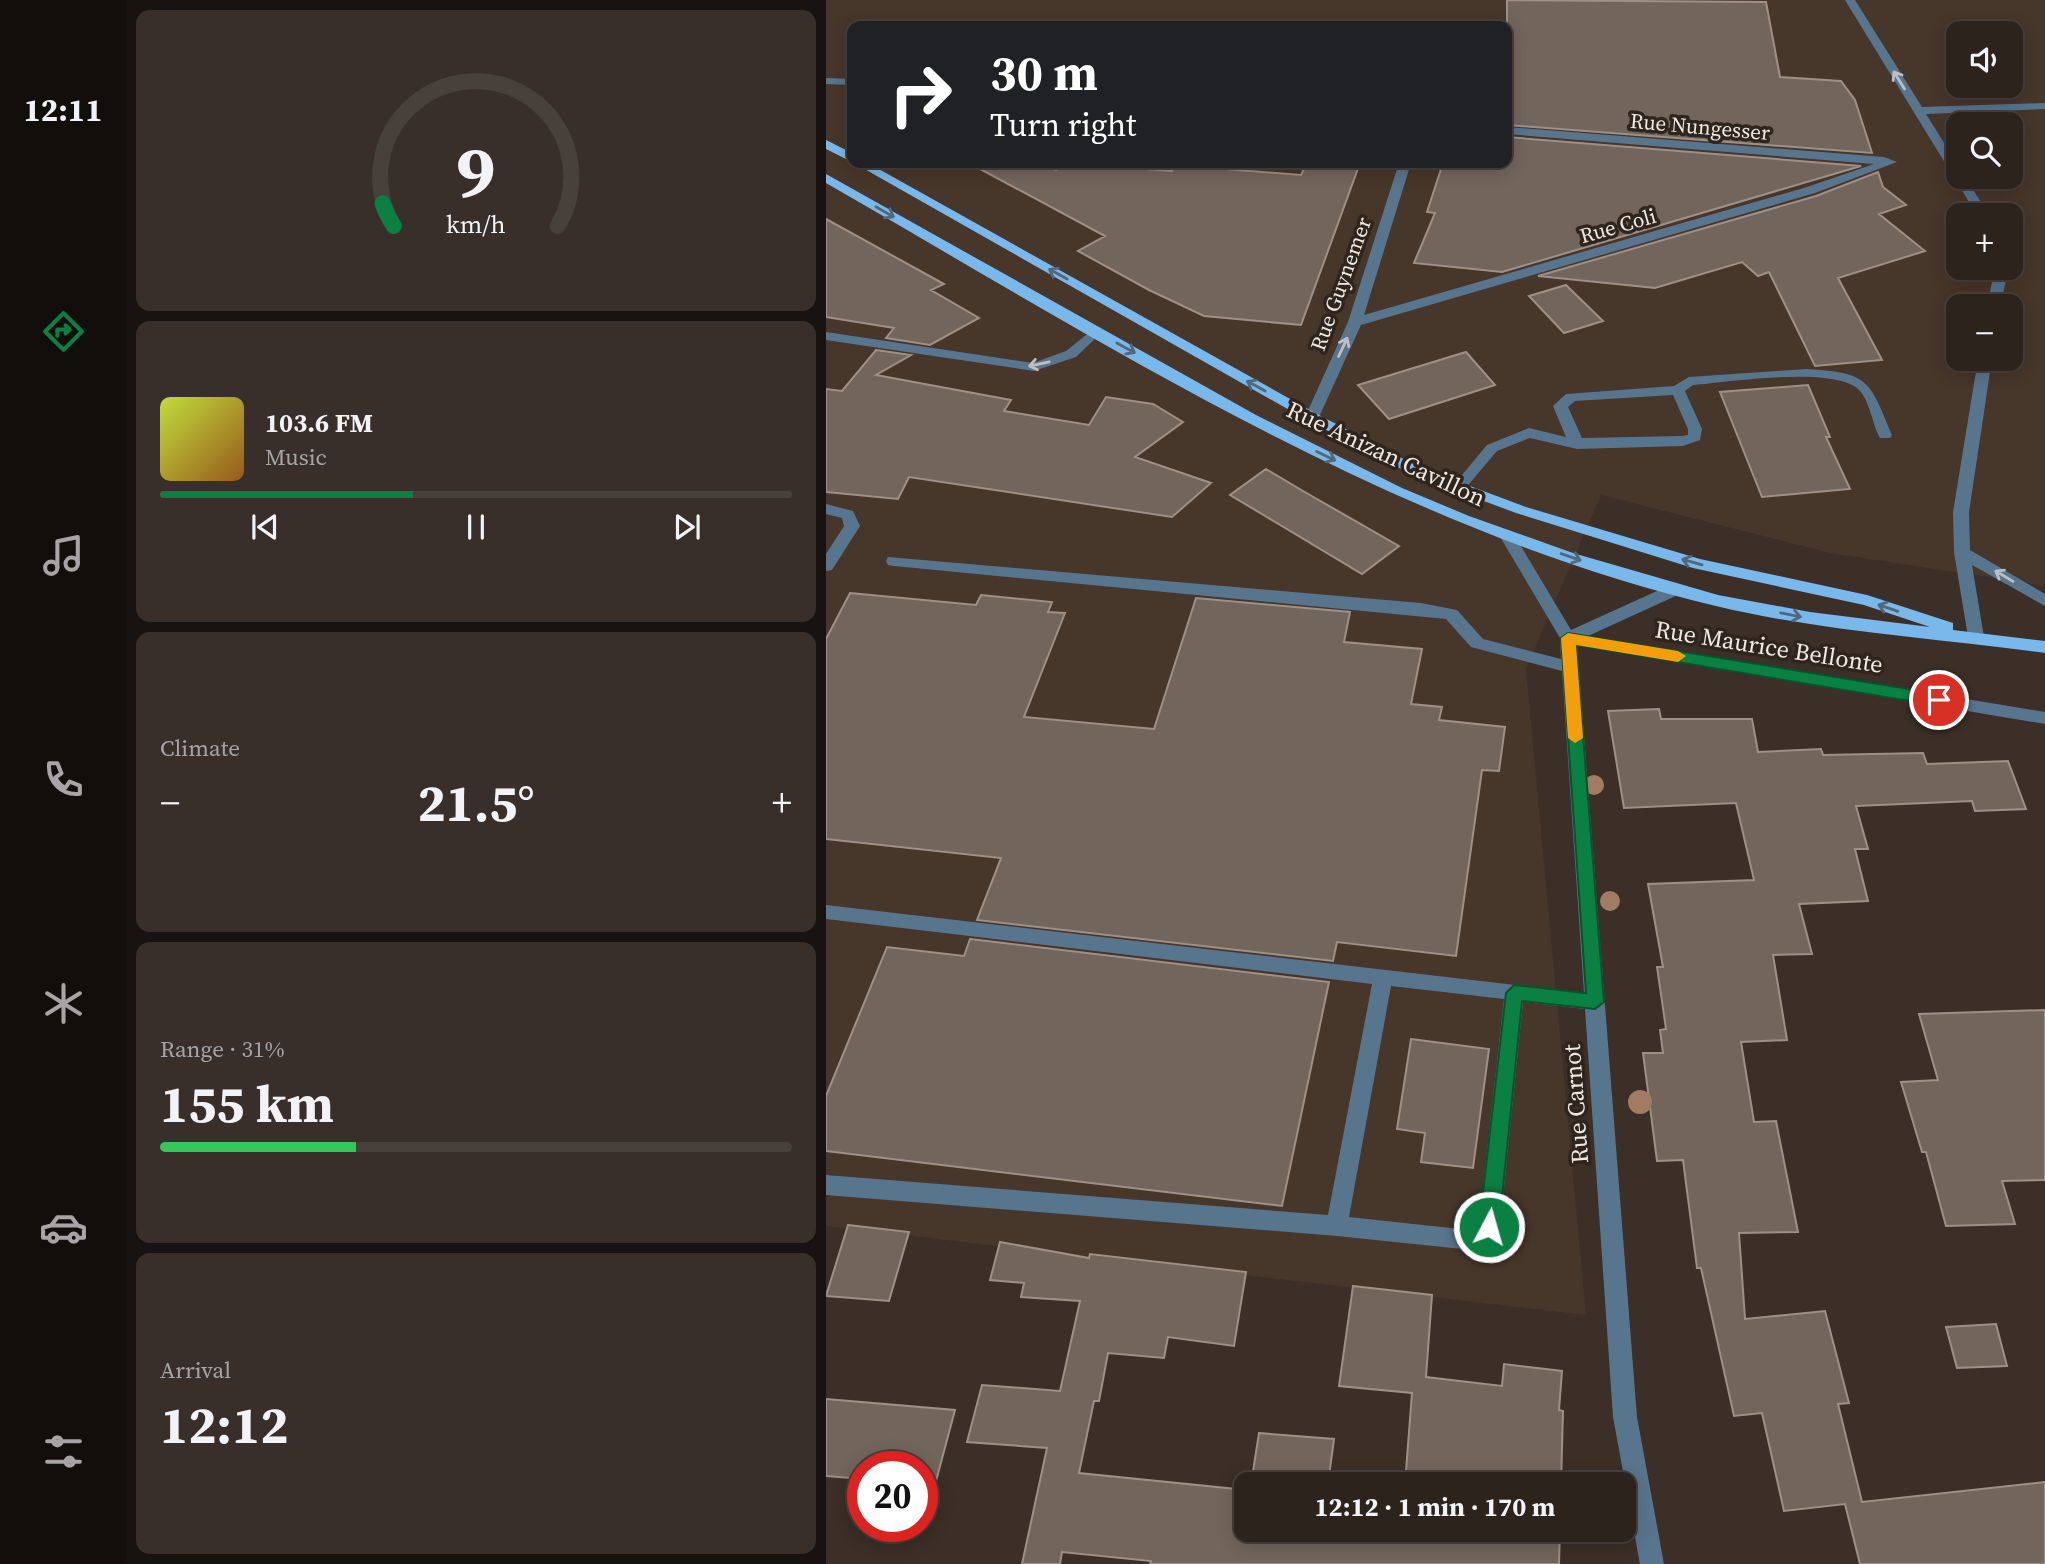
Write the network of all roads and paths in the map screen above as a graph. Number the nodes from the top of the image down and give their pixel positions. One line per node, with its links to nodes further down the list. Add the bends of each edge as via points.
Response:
1 (1850, 0): 7 (street, one-way to 1)
2 (826, 81): 4 (street)
3 (847, 82): 4 (street)
4 (839, 83): 5 (street)
5 (826, 86)
6 (2045, 106): 7 (street)
7 (1918, 111): 15 (street)
8 (1512, 130): 11 (street, Rue Nungesser)
9 (826, 144): 10 (main road)
10 (847, 156)
11 (1891, 162): 16 (street, Rue Coli, via 1811,190)
12 (869, 168): 21 (main road, Rue Anizan Cavillon, one-way to 12)
13 (1403, 168): 16 (street, Rue Guynemer)
14 (826, 178): 17 (main road, Rue Anizan Cavillon, one-way to 17)
15 (1975, 203)
16 (1354, 322): 21 (street, Rue Guynemer, one-way to 16)
17 (1096, 331): 18 (street, one-way to 18, via 1072,354 1034,367); 26 (main road, Rue Anizan Cavillon, one-way to 26, via 1278,432 1399,492)
18 (826, 336)
19 (1983, 371): 27 (street, via 1961,512)
20 (1678, 390): 22 (street, via 1689,381 1843,375 1864,387); 23 (street, via 1571,397 1560,406); 23 (street, via 1695,437)
21 (1312, 417): 24 (main road, Rue Anizan Cavillon, via 1414,470)
22 (1885, 435)
23 (1577, 444): 24 (street, via 1529,433 1492,448)
24 (1459, 487): 32 (main road, Rue Anizan Cavillon, one-way to 24, via 1867,600 1699,564)
25 (826, 509): 29 (street, via 848,515 852,526)
26 (1507, 535): 30 (main road, Rue Anizan Cavillon, one-way to 30); 33 (street)
27 (1962, 552): 31 (street, one-way to 27); 32 (street)
28 (894, 561): 35 (street, via 1421,609 1451,614 1477,643)
29 (826, 566)
30 (1674, 590): 32 (main road, Rue Anizan Cavillon, one-way to 32, via 1844,625); 33 (street)
31 (2045, 601)
32 (1976, 637): 34 (main road, Rue Anizan Cavillon)
33 (1568, 638): 35 (street, Rue Carnot); 36 (street, Rue Maurice Bellonte)
34 (2045, 647)
35 (1570, 667): 40 (street, Rue Carnot)
36 (2045, 718)
37 (826, 912): 38 (street)
38 (1383, 978): 39 (street); 42 (street)
39 (1514, 993): 40 (street); 42 (street, via 1489,1227 1472,1240)
40 (1595, 1002): 43 (street, Rue Carnot, via 1625,1417)
41 (826, 1185): 42 (street)
42 (1337, 1226)
43 (1652, 1564)

